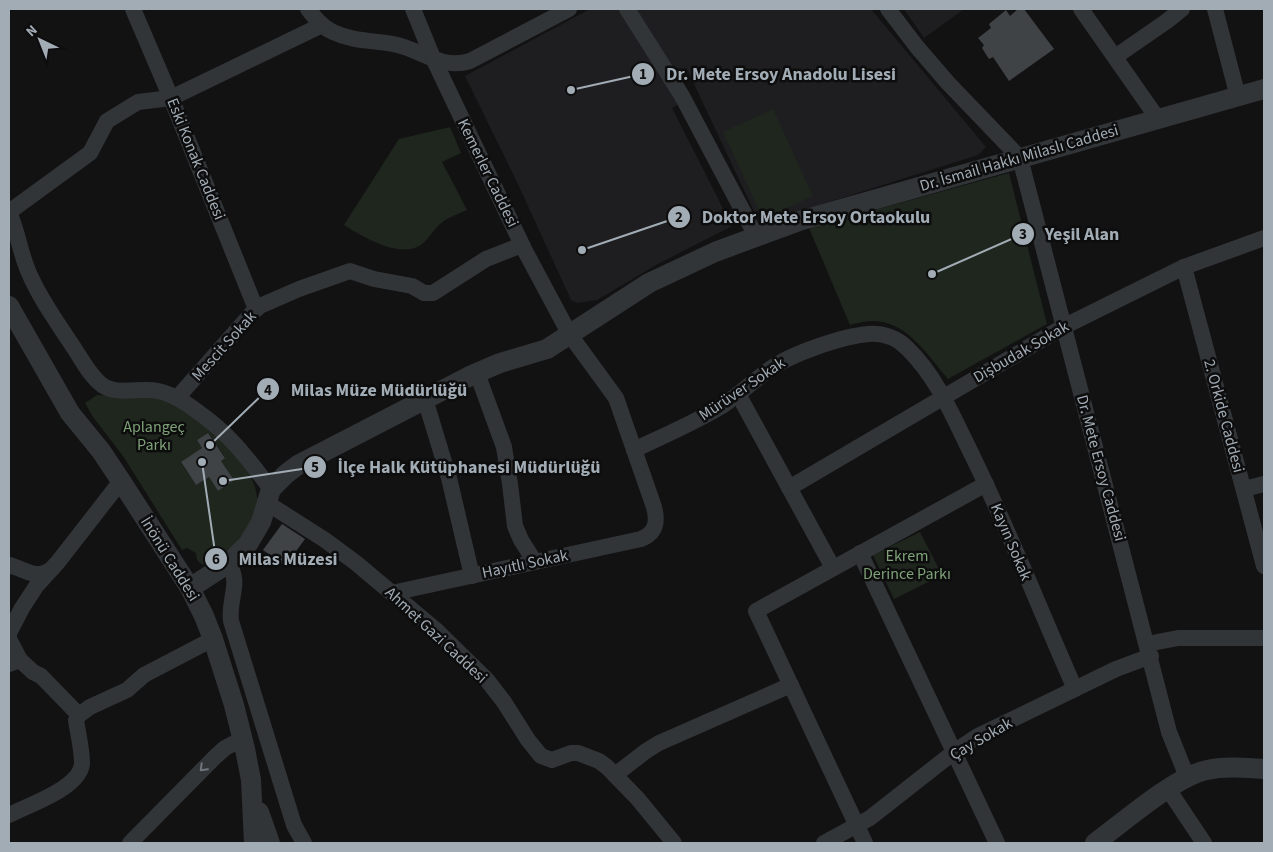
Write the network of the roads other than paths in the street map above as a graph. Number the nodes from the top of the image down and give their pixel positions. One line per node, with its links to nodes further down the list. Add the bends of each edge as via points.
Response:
1 (134, 9): 15 (street, Eski Konak Caddesi)
2 (308, 9): 10 (street)
3 (413, 9): 12 (street, Kemerler Caddesi)
4 (569, 9): 12 (street, via 470,61 459,64)
5 (627, 9): 19 (street, via 682,96)
6 (888, 9): 17 (street, via 948,83)
7 (1081, 9): 11 (street)
8 (1182, 9): 11 (street)
9 (1215, 9): 14 (street)
10 (322, 25): 12 (street, via 343,37 394,44); 15 (street)
11 (1115, 57): 16 (street)
12 (433, 58): 21 (street, Kemerler Caddesi)
13 (1264, 89): 14 (street, Dr. İsmail Hakkı Milaslı Caddesi)
14 (1238, 96): 16 (street, Dr. İsmail Hakkı Milaslı Caddesi)
15 (171, 98): 18 (street, via 138,102 107,121 90,153); 24 (street, Eski Konak Caddesi)
16 (1158, 119): 17 (street, Dr. İsmail Hakkı Milaslı Caddesi)
17 (1020, 158): 19 (street, Dr. İsmail Hakkı Milaslı Caddesi); 25 (street, Dr. Mete Ersoy Caddesi)
18 (9, 212): 30 (street, via 35,286 97,380 110,389 152,390)
19 (756, 236): 26 (street, Dr. İsmail Hakkı Milaslı Caddesi, via 650,283)
20 (1264, 238): 22 (street, Dişbudak Sokak)
21 (522, 244): 24 (street, Mescit Sokak, via 486,259 432,293 350,271); 26 (street, Kemerler Caddesi)
22 (1184, 267): 25 (street, Dişbudak Sokak); 37 (street, 2. Orkide Caddesi)
23 (9, 306): 33 (street, İnönü Caddesi, via 70,413)
24 (256, 309): 30 (street, Mescit Sokak)
25 (1063, 327): 29 (street, Dişbudak Sokak); 52 (street, Dr. Mete Ersoy Caddesi)
26 (570, 335): 27 (street, Dr. İsmail Hakkı Milaslı Caddesi, via 547,349); 32 (street, Kemerler Caddesi, via 616,398)
27 (477, 373): 31 (street, Dr. İsmail Hakkı Milaslı Caddesi); 41 (street, via 504,447 515,526)
28 (738, 394): 29 (street, Mürüver Sokak, via 770,369 797,354 871,334 895,339 906,346); 32 (street, Mürüver Sokak, via 696,420); 36 (street)
29 (944, 397): 34 (street, Kayın Sokak); 36 (street, Dişbudak Sokak)
30 (177, 398): 38 (street, via 219,426 245,454)
31 (425, 399): 38 (street, Dr. İsmail Hakkı Milaslı Caddesi, via 311,457 286,474); 47 (street, via 450,478)
32 (634, 450): 39 (street, Kemerler Caddesi, via 656,515)
33 (121, 481): 45 (street); 48 (street, İnönü Caddesi)
34 (986, 484): 40 (street); 55 (street, Kayın Sokak)
35 (1264, 484): 37 (street)
36 (789, 488): 46 (street)
37 (1244, 489): 44 (street, 2. Orkide Caddesi)
38 (269, 496): 42 (street, via 255,535); 49 (street, Ahmet Gazi Caddesi)
39 (655, 528): 41 (street, Hayıtlı Sokak, via 641,540)
40 (860, 553): 46 (street); 58 (street)
41 (535, 562): 47 (street, Hayıtlı Sokak)
42 (228, 563): 48 (street); 69 (street, via 235,576 231,621 294,825)
43 (9, 565): 45 (street, via 36,575)
44 (1264, 566)
45 (53, 568): 53 (street, via 29,597 9,633)
46 (833, 568): 54 (street, via 756,611)
47 (472, 576): 49 (street, Hayıtlı Sokak)
48 (190, 588): 51 (street, İnönü Caddesi)
49 (392, 593): 60 (street, Ahmet Gazi Caddesi, via 487,680 541,756 552,760 571,753 588,756)
50 (1264, 638): 52 (street, Çay Sokak, via 1178,638)
51 (213, 640): 56 (street, via 144,675 127,690); 57 (street, İnönü Caddesi)
52 (1149, 650): 55 (street, Çay Sokak); 61 (street, Dr. Mete Ersoy Caddesi, via 1170,732)
53 (14, 662): 56 (street, via 41,676)
54 (791, 685): 60 (street, via 659,743); 65 (street)
55 (1075, 689): 58 (street, Çay Sokak, via 978,736)
56 (79, 715): 64 (street, via 76,720 82,762 78,774 67,786)
57 (242, 739): 62 (street, İnönü Caddesi); 66 (street, one-way to 66, via 215,756)
58 (954, 752): 65 (street, Çay Sokak); 73 (street)
59 (1264, 769): 61 (street, via 1234,767 1206,770)
60 (615, 774): 70 (street, Ahmet Gazi Caddesi)
61 (1187, 777): 63 (street)
62 (251, 780): 67 (street, İnönü Caddesi); 68 (street)
63 (1168, 789): 74 (street); 75 (street)
64 (9, 815)
65 (857, 827): 71 (street, Çay Sokak); 72 (street)
66 (130, 843)
67 (254, 843)
68 (270, 843)
69 (304, 843)
70 (674, 843)
71 (824, 843)
72 (865, 843)
73 (997, 843)
74 (1095, 843)
75 (1204, 843)

